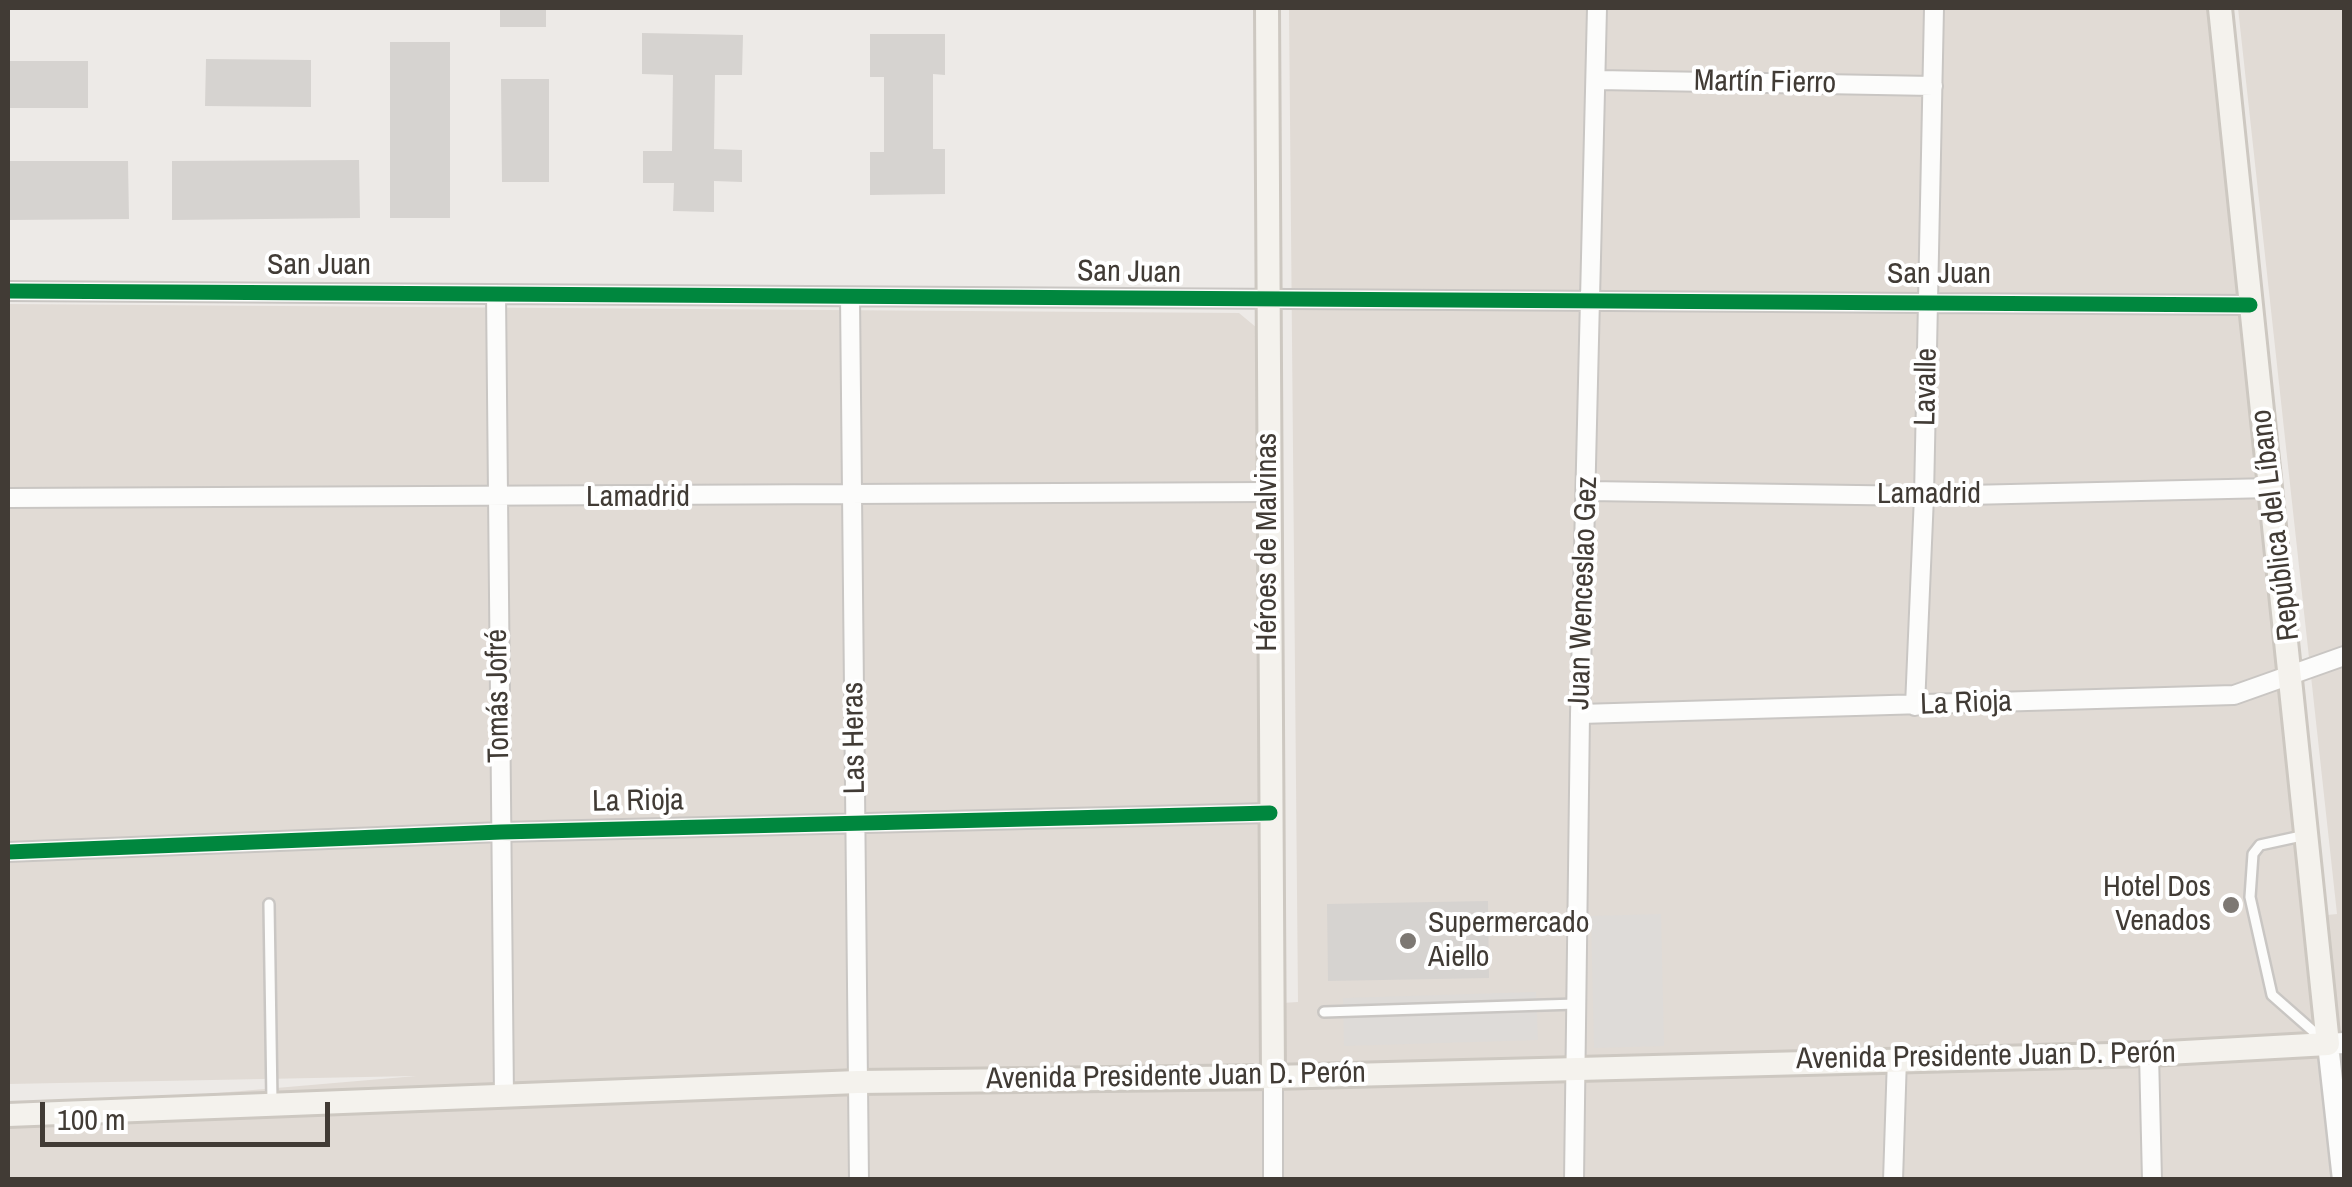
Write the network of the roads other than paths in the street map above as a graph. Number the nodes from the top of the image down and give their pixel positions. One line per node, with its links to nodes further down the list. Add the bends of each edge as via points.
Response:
1 (1266, 8): 10 (main road, Héroes de Malvinas)
2 (1598, 8): 5 (street, Juan Wenceslao Gez)
3 (1934, 8): 6 (street, Lavalle)
4 (2220, 8): 13 (main road, República del Líbano)
5 (1598, 80): 6 (street, Martín Fierro); 11 (street, Juan Wenceslao Gez)
6 (1933, 86): 12 (street, Lavalle)
7 (8, 291): 8 (street, San Juan)
8 (496, 294): 9 (street, San Juan); 20 (street, Tomás Jofré)
9 (850, 297): 10 (street, San Juan); 18 (street, Las Heras)
10 (1269, 302): 11 (street, San Juan); 16 (main road, Héroes de Malvinas)
11 (1592, 302): 12 (street, San Juan); 15 (street, Juan Wenceslao Gez)
12 (1929, 303): 13 (street, San Juan); 17 (street, Lavalle)
13 (2250, 305): 14 (main road, República del Líbano)
14 (2270, 488): 17 (street, Lamadrid); 22 (main road, República del Líbano)
15 (1588, 491): 17 (street, Lamadrid); 24 (street, Juan Wenceslao Gez)
16 (1268, 492): 18 (street, Lamadrid); 25 (main road, Héroes de Malvinas)
17 (1924, 496): 23 (street, Lavalle)
18 (852, 497): 20 (street, Lamadrid); 26 (street, Las Heras)
19 (8, 498): 20 (street, Lamadrid)
20 (497, 498): 27 (street, Tomás Jofré)
21 (2344, 656): 22 (street, La Rioja)
22 (2293, 676): 23 (street, La Rioja, via 2234,695); 28 (main road, República del Líbano)
23 (1915, 706): 24 (street, La Rioja)
24 (1580, 714): 31 (street, Juan Wenceslao Gez)
25 (1270, 813): 26 (street, La Rioja); 37 (main road, Héroes de Malvinas)
26 (856, 826): 27 (street, La Rioja); 38 (street, Las Heras)
27 (500, 832): 29 (street, La Rioja); 39 (street, Tomás Jofré)
28 (2308, 834): 33 (main road, República del Líbano); 33 (lane, via 2260,845 2253,854 2250,898 2272,995)
29 (8, 852)
30 (268, 904): 40 (lane)
31 (1576, 1004): 32 (lane); 36 (street, Juan Wenceslao Gez)
32 (1324, 1012)
33 (2336, 1044): 34 (main road, Avenida Presidente Juan D. Perón); 47 (street)
34 (2149, 1054): 35 (main road, Avenida Presidente Juan D. Perón); 46 (street)
35 (1897, 1058): 36 (main road, Avenida Presidente Juan D. Perón); 45 (street)
36 (1576, 1068): 37 (main road, Avenida Presidente Juan D. Perón); 44 (street, Juan Wenceslao Gez)
37 (1274, 1078): 38 (main road, Avenida Presidente Juan D. Perón); 43 (street)
38 (858, 1082): 39 (main road, Avenida Presidente Juan D. Perón); 42 (street, Las Heras)
39 (504, 1097): 40 (main road, Avenida Presidente Juan D. Perón)
40 (272, 1105): 41 (main road, Avenida Presidente Juan D. Perón)
41 (8, 1115)
42 (859, 1180)
43 (1273, 1180)
44 (1574, 1180)
45 (1892, 1180)
46 (2152, 1180)
47 (2343, 1180)

